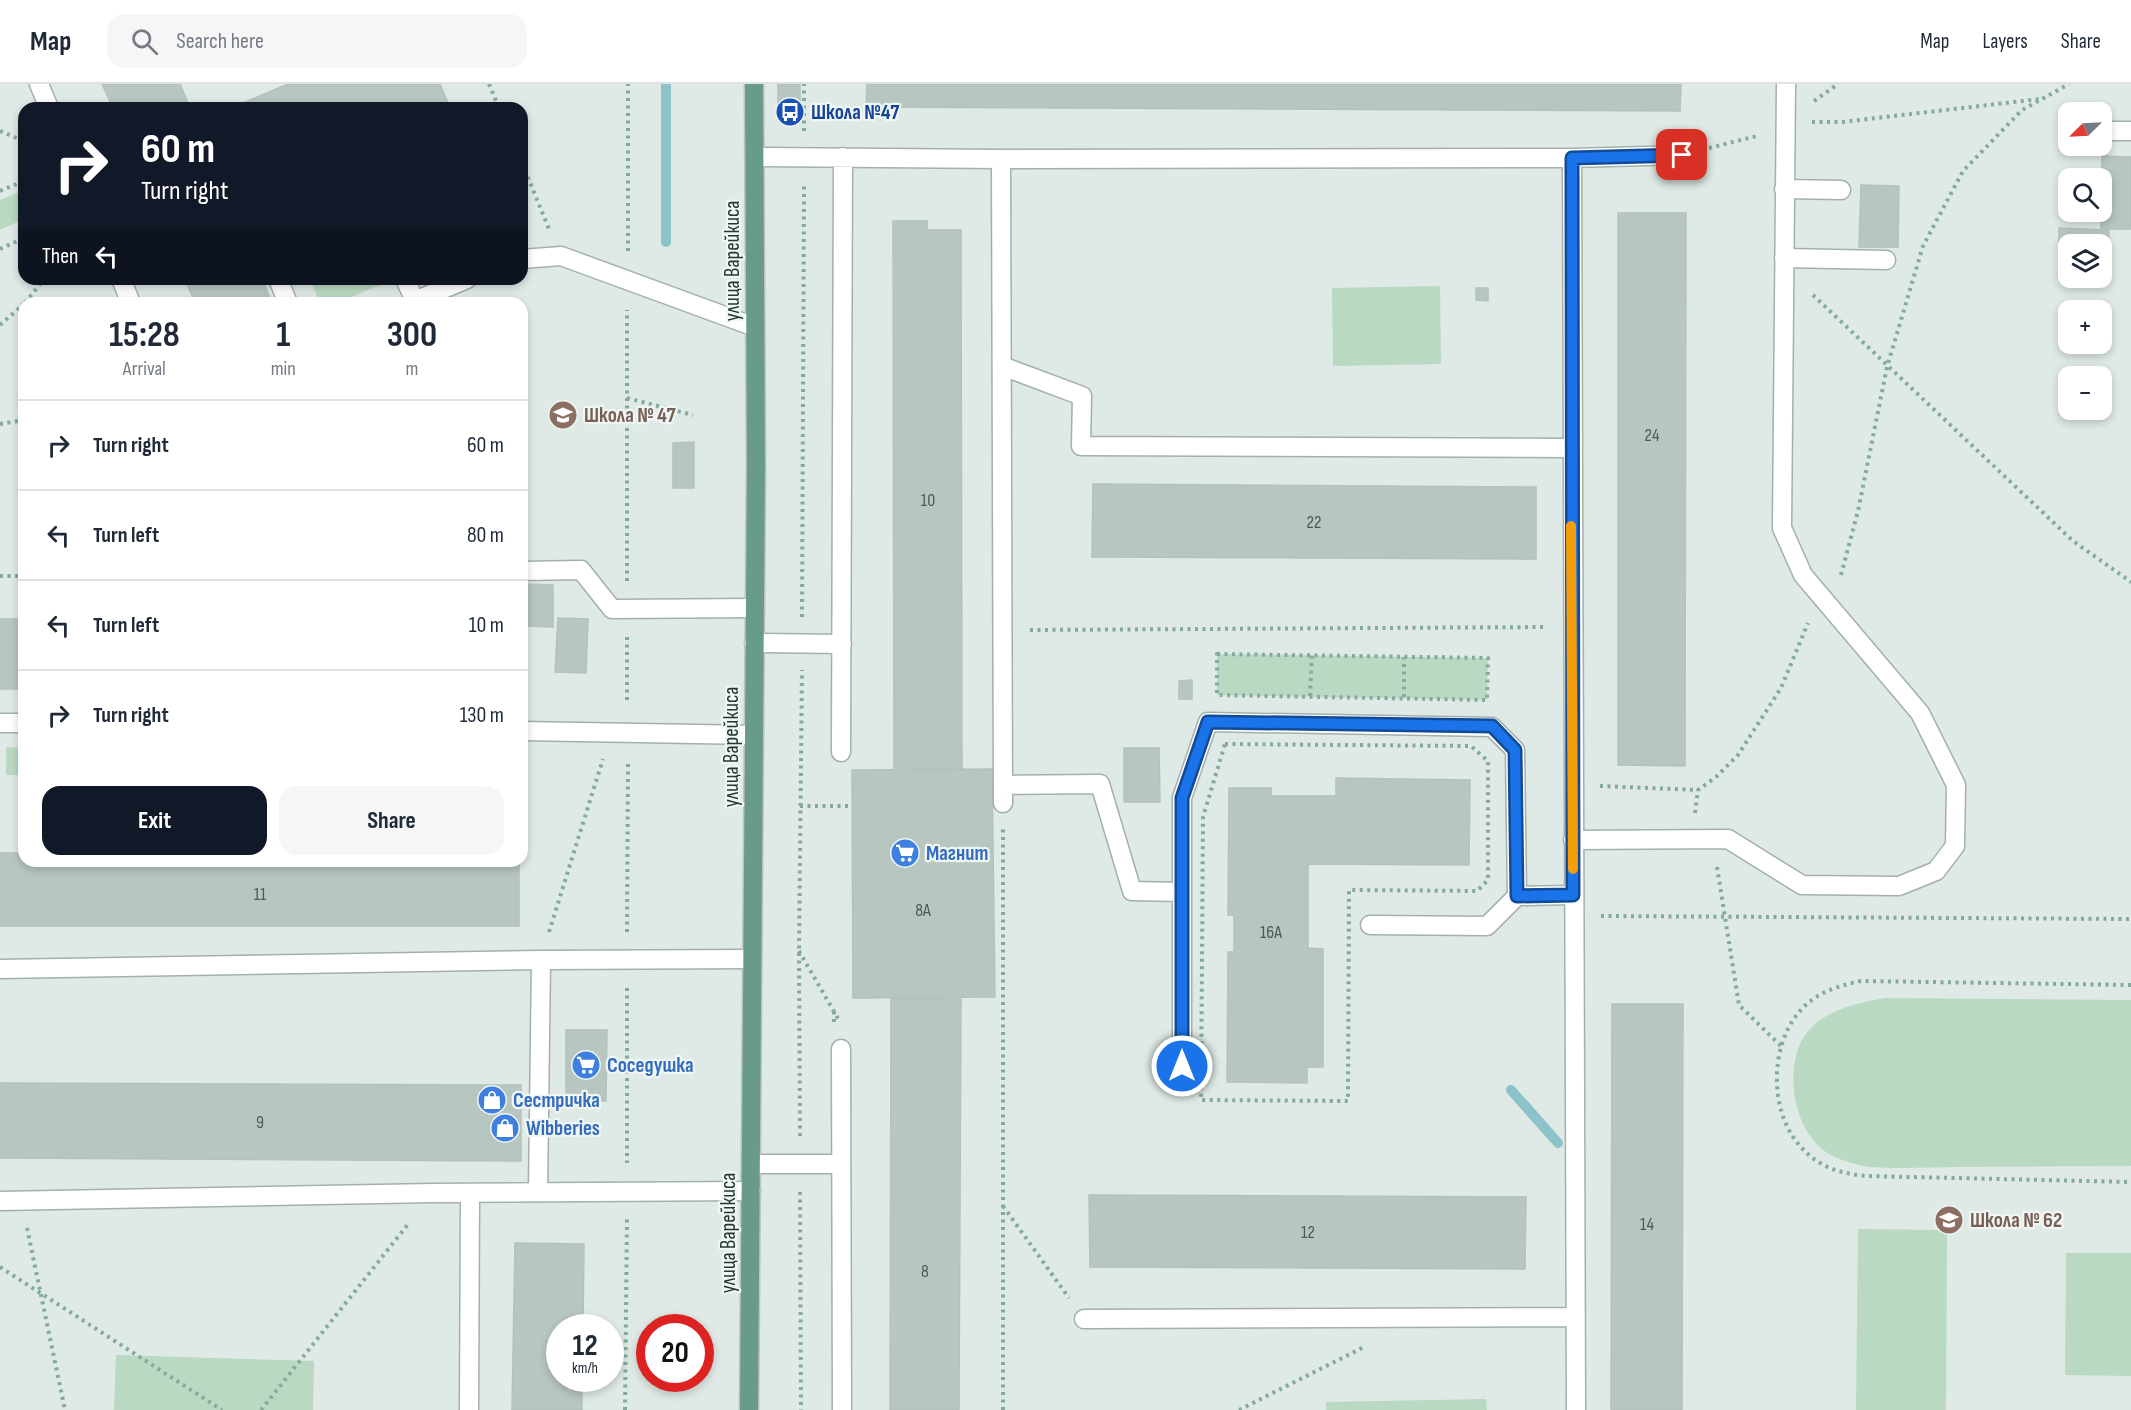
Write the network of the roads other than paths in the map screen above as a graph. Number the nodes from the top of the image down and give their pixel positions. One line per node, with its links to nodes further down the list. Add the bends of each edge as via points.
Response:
1 (39, 84): 4 (lane)
2 (754, 84): 8 (main road, улица Варейкиса)
3 (1786, 84): 12 (lane)
4 (47, 102)
5 (2112, 131): 6 (lane)
6 (2131, 131)
7 (1682, 155): 10 (lane)
8 (755, 157): 9 (lane); 19 (main road, улица Варейкиса)
9 (843, 157): 11 (lane); 25 (lane)
10 (1572, 158): 11 (lane); 21 (lane)
11 (1001, 159): 20 (lane)
12 (1784, 189): 13 (lane); 16 (lane)
13 (1841, 190)
14 (528, 259): 19 (lane, via 561,256)
15 (1886, 260): 16 (lane)
16 (1784, 263): 31 (lane, via 1782,528 1803,575 1920,713 1956,785 1955,846 1936,871 1899,886 1802,885 1728,839)
17 (453, 285): 18 (lane)
18 (424, 297)
19 (755, 327): 23 (main road, улица Варейкиса)
20 (1002, 366): 21 (lane, via 1082,396 1081,446); 32 (lane, via 1003,794 1100,784 1132,891)
21 (1571, 448): 31 (lane)
22 (528, 571): 23 (lane, via 581,570 612,609)
23 (755, 608): 24 (main road, улица Варейкиса)
24 (754, 644): 25 (lane); 29 (main road, улица Варейкиса)
25 (842, 644): 30 (lane)
26 (0, 723): 27 (lane)
27 (18, 723)
28 (528, 731): 29 (lane)
29 (753, 735): 36 (main road, улица Варейкиса)
30 (841, 752)
31 (1573, 840): 33 (lane)
32 (1182, 892): 34 (lane, via 1182,798 1208,722 1492,726 1515,750); 40 (lane)
33 (1573, 895): 34 (lane); 47 (lane)
34 (1517, 896): 35 (lane, via 1487,926)
35 (1370, 925)
36 (752, 959): 37 (lane); 41 (main road, улица Варейкиса)
37 (541, 960): 38 (lane); 45 (lane)
38 (0, 969)
39 (841, 1049): 42 (lane)
40 (1182, 1066)
41 (751, 1164): 42 (lane); 43 (main road, улица Варейкиса)
42 (841, 1164): 51 (lane)
43 (751, 1191): 45 (lane); 50 (main road, улица Варейкиса)
44 (470, 1192): 45 (lane); 46 (lane); 49 (lane)
45 (538, 1192)
46 (0, 1201)
47 (1575, 1317): 48 (lane); 52 (lane)
48 (1084, 1319)
49 (469, 1410)
50 (749, 1410)
51 (842, 1410)
52 (1576, 1410)

